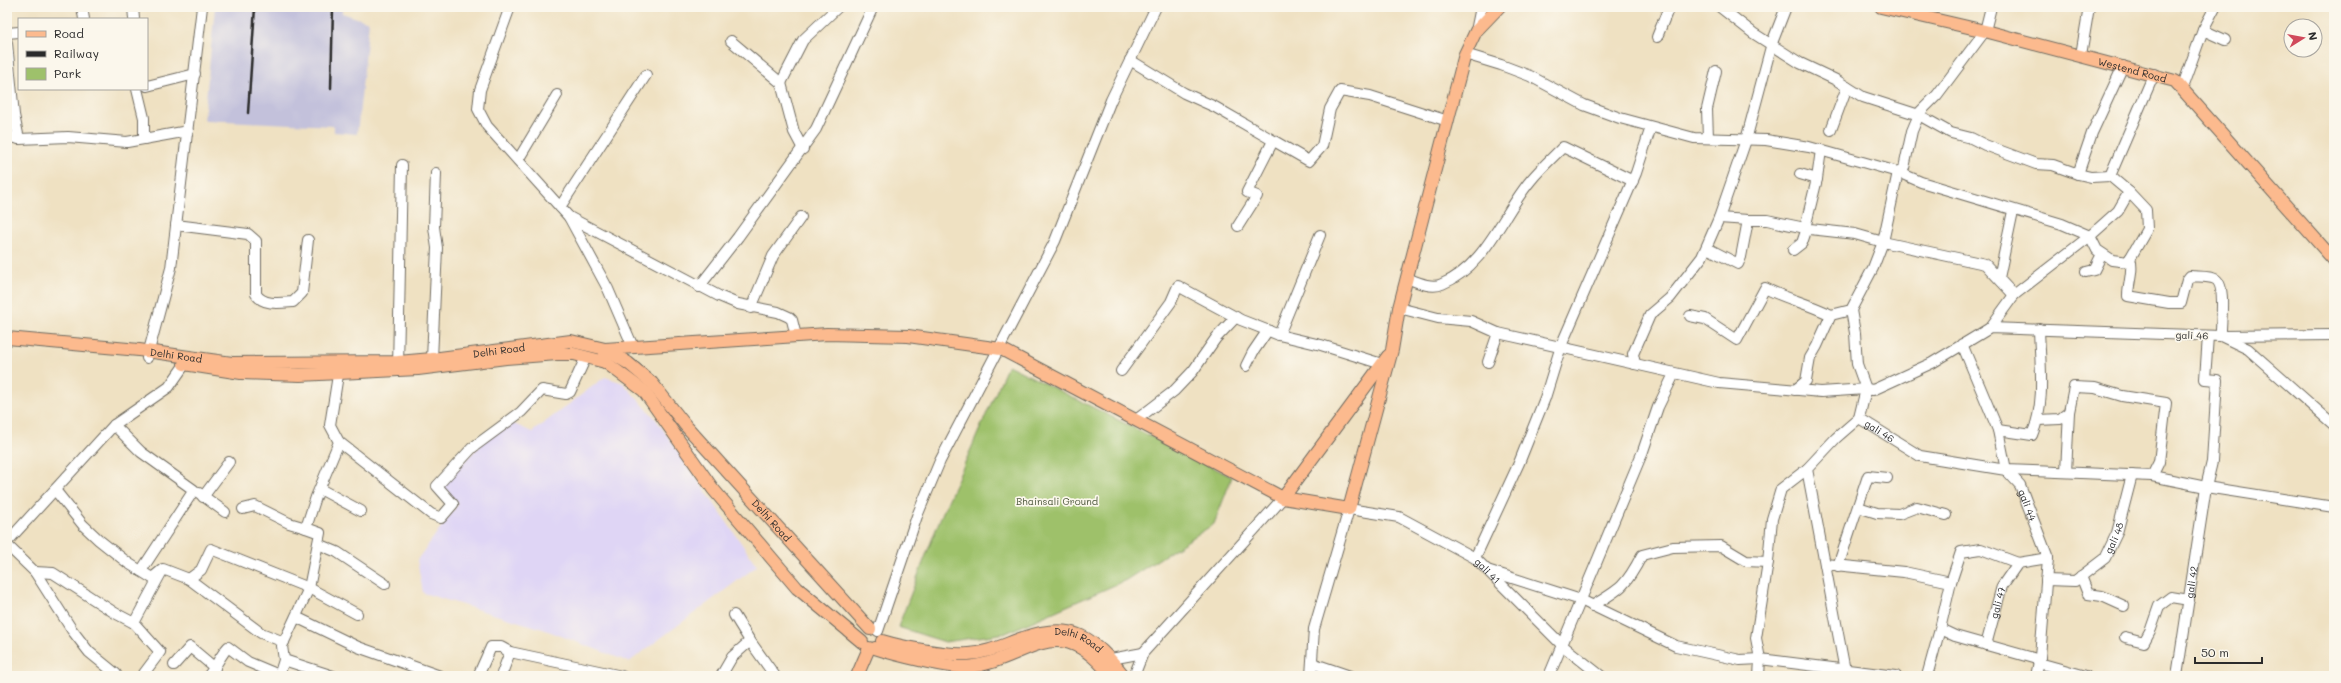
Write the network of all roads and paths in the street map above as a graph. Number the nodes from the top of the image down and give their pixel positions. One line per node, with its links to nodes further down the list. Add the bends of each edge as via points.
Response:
1 (133, 7): 16 (street)
2 (202, 7): 32 (street)
3 (510, 7): 54 (street, via 480,90 478,109 487,126)
4 (838, 7): 35 (street, via 803,40)
5 (873, 7): 52 (street, via 816,129)
6 (1156, 7): 29 (street)
7 (1481, 7): 18 (street)
8 (1499, 7): 18 (main road)
9 (1669, 7): 22 (street)
10 (1720, 7): 26 (street, via 1753,33)
11 (1786, 7): 26 (street)
12 (1881, 7): 19 (main road, Westend Road)
13 (1991, 7): 19 (street)
14 (2089, 7): 28 (street)
15 (2215, 7): 17 (street)
16 (134, 18)
17 (2203, 30): 23 (street); 38 (street)
18 (1476, 31): 27 (main road)
19 (1985, 31): 28 (main road, Westend Road); 41 (street)
20 (18, 32): 21 (street)
21 (7, 33)
22 (1657, 37)
23 (2226, 40)
24 (731, 41): 35 (street)
25 (7, 43): 48 (street)
26 (1772, 43): 37 (street, via 1800,63); 50 (street)
27 (1465, 54): 42 (main road); 43 (street, via 1530,76 1584,105)
28 (2081, 55): 30 (main road, Westend Road)
29 (1130, 60): 51 (street, via 1178,90 1215,107); 108 (street, via 1111,100 1055,241)
30 (2123, 66): 33 (main road, Westend Road); 59 (street, via 2092,133)
31 (1716, 71): 47 (street, via 1707,109)
32 (195, 74): 36 (street); 45 (street)
33 (2154, 74): 38 (main road, Westend Road, via 2175,80); 60 (street)
34 (646, 75): 64 (street)
35 (781, 83): 52 (street, via 794,132)
36 (148, 86)
37 (1847, 87): 41 (street, via 1863,97); 44 (street)
38 (2182, 88): 81 (main road, Westend Road)
39 (137, 90): 49 (street, via 144,118)
40 (557, 95): 54 (street)
41 (1919, 115): 56 (street, via 1912,131 1904,168); 59 (street, via 1951,133 2007,154 2036,164 2053,164)
42 (1448, 121): 51 (street, via 1370,96 1340,91 1330,109 1322,146 1308,161); 83 (main road)
43 (1651, 127): 47 (street, via 1694,138); 62 (street)
44 (1831, 130)
45 (188, 131): 49 (street); 70 (street)
46 (7, 136): 48 (street)
47 (1708, 138): 50 (street)
48 (19, 139): 49 (street, via 68,137 127,142)
49 (144, 139)
50 (1746, 140): 53 (street, via 1766,140); 68 (street)
51 (1273, 141): 71 (street, via 1247,192 1257,196)
52 (803, 149): 85 (street)
53 (1820, 150): 56 (street); 61 (street)
54 (518, 160): 64 (street)
55 (402, 164): 119 (street)
56 (1898, 172): 65 (street, via 1921,182); 76 (street)
57 (436, 173): 112 (street, via 434,227 437,248)
58 (1800, 174): 61 (street)
59 (2078, 174): 60 (street)
60 (2110, 176): 63 (street)
61 (1817, 179): 72 (street)
62 (1633, 181): 83 (street, via 1563,147 1530,181 1493,239 1462,272 1441,285 1425,284); 105 (street)
63 (2129, 192): 74 (street, via 2118,211); 80 (street, via 2146,210 2147,229)
64 (560, 207): 66 (street)
65 (2013, 210): 74 (street, via 2062,224); 84 (street)
66 (568, 216): 85 (street); 106 (street, via 608,289)
67 (801, 217): 87 (street, via 773,256)
68 (1719, 218): 69 (street); 77 (street)
69 (1748, 220): 72 (street, via 1767,220); 77 (street, via 1738,264)
70 (176, 225): 75 (street, via 248,234 254,238 256,294 263,300 278,304 293,302 302,293); 110 (street, via 171,268)
71 (1238, 226)
72 (1806, 228): 76 (street, via 1855,234); 78 (street, via 1802,243)
73 (1320, 235): 97 (street)
74 (2090, 236): 79 (street, via 2096,250); 86 (street)
75 (308, 240)
76 (1883, 242): 84 (street, via 1985,264); 89 (street, via 1873,268)
77 (1706, 248): 118 (street, via 1702,257 1670,298 1650,315 1634,354)
78 (1793, 250)
79 (2102, 254): 80 (street, via 2112,260 2128,262); 82 (street, via 2094,270)
80 (2130, 258): 101 (street, via 2133,269 2128,281 2128,296 2182,303 2190,276 2215,280 2221,285)
81 (2334, 260)
82 (2086, 272)
83 (1407, 278): 88 (main road)
84 (1999, 278): 86 (street)
85 (699, 287): 87 (street)
86 (2014, 295): 93 (street)
87 (751, 308): 99 (street, via 778,312 789,317)
88 (1399, 308): 96 (street, via 1438,318 1472,320); 109 (main road)
89 (1851, 310): 90 (street); 125 (street, via 1857,364)
90 (1831, 315): 91 (street, via 1765,288 1736,340 1705,319); 126 (street, via 1810,358 1806,381)
91 (1690, 316)
92 (1236, 317): 95 (street); 121 (street, via 1178,286 1171,302); 129 (street, via 1174,391)
93 (1990, 328): 94 (street, gali 46); 103 (street)
94 (2039, 329): 100 (street, gali 46); 130 (street)
95 (1268, 330): 97 (street); 120 (street)
96 (1498, 333): 105 (street); 116 (street)
97 (1279, 335): 117 (street)
98 (2334, 335): 101 (street, gali 46)
99 (796, 336): 106 (main road); 108 (main road, via 908,336)
100 (2208, 336): 101 (street, gali 46); 142 (street, gali 42, via 2205,379 2217,380 2217,394 2212,462)
101 (2221, 336): 131 (street, via 2248,349)
102 (7, 338): 110 (main road, Delhi Road)
103 (1962, 344): 125 (street, via 1932,363 1873,390); 133 (street)
104 (7, 345): 110 (main road, Delhi Road, via 50,346)
105 (1561, 346): 118 (street); 158 (street, via 1545,398 1519,463)
106 (633, 347): 107 (main road)
107 (605, 349): 112 (main road, Delhi Road, via 572,341); 115 (main road); 184 (main road, Delhi Road, via 628,363 652,383 686,426)
108 (1001, 349): 129 (main road); 184 (street, via 940,461 917,516)
109 (1392, 350): 117 (main road); 151 (main road)
110 (148, 355): 113 (main road, Delhi Road)
111 (586, 357): 115 (main road); 119 (main road, via 557,354); 134 (street, via 570,392 566,394 542,390 521,412 472,448 437,486 453,504 441,518 431,514)
112 (432, 359): 119 (main road, Delhi Road)
113 (186, 361): 114 (main road, Delhi Road); 122 (main road, Delhi Road, via 241,373); 132 (street, via 169,388)
114 (275, 362): 119 (main road, Delhi Road); 122 (main road)
115 (605, 362): 184 (main road, via 644,391 713,489 797,588)
116 (1488, 362)
117 (1382, 364): 147 (main road)
118 (1635, 364): 124 (street)
119 (398, 366): 123 (main road, Delhi Road)
120 (1246, 366)
121 (1121, 371)
122 (275, 374): 123 (main road, Delhi Road)
123 (338, 374): 134 (street, via 330,425)
124 (1674, 374): 126 (street, via 1719,383); 174 (street, via 1658,407 1643,451)
125 (1866, 389): 126 (street, via 1820,392); 128 (street, gali 46)
126 (1796, 390)
127 (2069, 412): 130 (street, via 2060,419); 138 (street); 140 (street, via 2074,388 2095,388 2122,396 2166,403 2159,462)
128 (1859, 418): 136 (street); 137 (street, gali 46, via 1920,456)
129 (1136, 420): 147 (main road)
130 (2038, 420): 133 (street, via 2032,435)
131 (2334, 424)
132 (114, 426): 144 (street); 145 (street, via 141,452)
133 (1998, 430): 137 (street)
134 (339, 442): 143 (street)
135 (229, 462): 146 (street)
136 (1807, 469): 160 (street, via 1781,489 1772,519); 162 (street)
137 (2006, 470): 138 (street, gali 46); 159 (street, gali 44, via 2020,485)
138 (2066, 472): 139 (street, gali 46)
139 (2132, 475): 140 (street, gali 46); 168 (street, gali 48, via 2117,533 2105,558)
140 (2152, 476): 142 (street, gali 46)
141 (1887, 478): 148 (street, via 1868,476)
142 (2206, 487): 149 (street, gali 46); 175 (street, gali 42)
143 (320, 489): 152 (street); 155 (street)
144 (55, 490): 156 (street); 166 (street, via 83,525)
145 (194, 490): 146 (street); 166 (street)
146 (203, 497): 153 (street)
147 (1283, 498): 151 (main road); 190 (street)
148 (1858, 507): 154 (street, via 1877,513 1899,514 1917,507); 163 (street)
149 (2334, 507)
150 (243, 509): 155 (street, via 255,506 289,523)
151 (1349, 510): 158 (street, gali 41, via 1399,517); 195 (street, via 1314,630)
152 (361, 511)
153 (225, 512)
154 (1946, 515)
155 (306, 528): 157 (street, via 320,534)
156 (7, 544): 167 (street)
157 (318, 544): 172 (street, via 337,552); 173 (street)
158 (1475, 558): 165 (street, gali 41)
159 (2048, 558): 161 (street); 170 (street, gali 44)
160 (1768, 562): 176 (street, via 1746,561 1721,546 1661,549 1642,555 1633,573 1619,591); 191 (street, via 1756,638)
161 (2018, 563): 171 (street, via 1981,549 1961,552); 187 (street, gali 47, via 2002,586)
162 (1825, 564): 163 (street); 199 (street)
163 (1838, 566): 171 (street, via 1904,572)
164 (163, 569): 166 (street, via 152,578); 169 (street); 181 (street)
165 (1485, 570): 174 (street); 188 (street, gali 41)
166 (141, 571)
167 (35, 572): 181 (street, via 53,573); 198 (street, via 89,652)
168 (2081, 576): 170 (street, gali 48, via 2075,581); 177 (street, via 2088,594 2102,596)
169 (189, 579): 173 (street, via 201,570 211,549); 186 (street, via 261,633)
170 (2046, 580): 193 (street, gali 44)
171 (1951, 582): 182 (street)
172 (386, 584)
173 (310, 588): 178 (street); 180 (street)
174 (1581, 600): 176 (street); 188 (street)
175 (2189, 600): 183 (street, via 2170,597 2159,606 2152,629 2144,642); 222 (street, gali 42)
176 (1592, 606): 191 (street, via 1676,646 1740,660)
177 (2124, 606)
178 (357, 614)
179 (734, 615): 185 (street)
180 (296, 617): 186 (street); 203 (street, via 358,647)
181 (134, 623): 200 (street, via 160,652)
182 (1940, 629): 187 (street); 219 (street)
183 (2125, 637)
184 (873, 640): 194 (main road, via 889,653 963,667 988,662 1033,644 1056,640 1077,645); 209 (main road)
185 (750, 641): 207 (street, via 732,657); 208 (street)
186 (284, 642): 192 (street)
187 (1986, 645): 193 (street)
188 (1564, 646): 215 (street); 216 (street, gali 41)
189 (510, 652): 204 (street, via 501,647 491,647); 205 (street); 206 (street)
190 (1144, 653): 194 (street); 212 (street)
191 (1760, 659): 199 (street); 217 (street)
192 (284, 660): 201 (street); 202 (street)
193 (2039, 661): 220 (street, gali 44); 221 (street)
194 (1107, 663): 210 (main road); 211 (main road, Delhi Road)
195 (1312, 664): 213 (street); 214 (street)
196 (174, 666): 197 (street, via 190,647)
197 (211, 672): 201 (street, via 218,658 228,647 248,662)
198 (116, 674)
199 (1845, 674): 218 (street)
200 (142, 676)
201 (279, 676)
202 (333, 676)
203 (440, 676)
204 (478, 676)
205 (501, 676)
206 (622, 676)
207 (721, 676)
208 (775, 676)
209 (857, 676)
210 (1111, 676)
211 (1124, 676)
212 (1134, 676)
213 (1311, 676)
214 (1350, 676)
215 (1549, 676)
216 (1601, 676)
217 (1759, 676)
218 (1896, 676)
219 (1927, 676)
220 (2036, 676)
221 (2086, 676)
222 (2177, 676)

